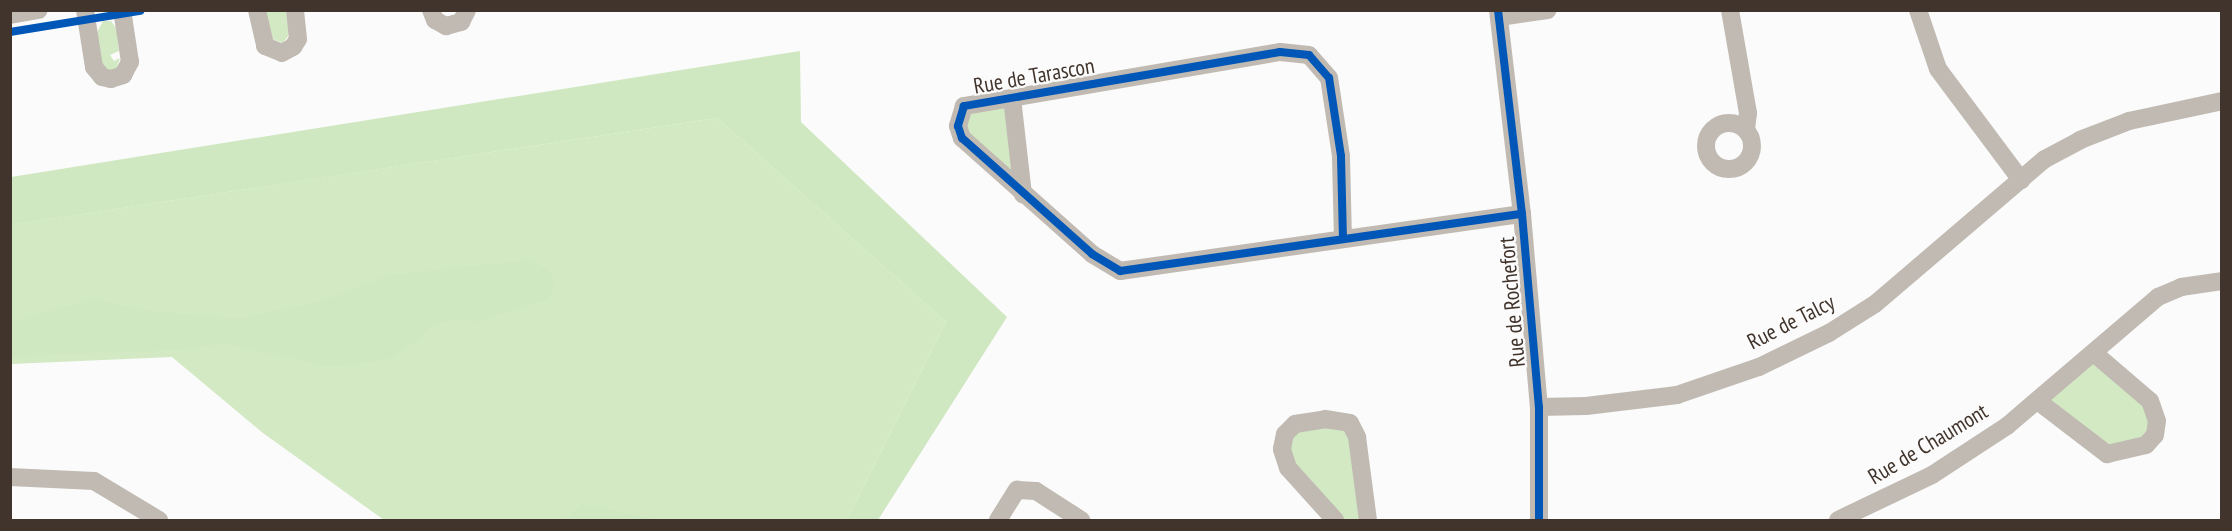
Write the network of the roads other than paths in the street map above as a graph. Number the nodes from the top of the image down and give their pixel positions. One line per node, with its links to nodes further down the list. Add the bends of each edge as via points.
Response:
1 (39, 10): 12 (street)
2 (85, 10): 3 (street, via 94,68 102,77 111,79 123,75 130,62)
3 (122, 10)
4 (257, 10): 5 (street, via 265,46 282,52 293,47 298,39)
5 (295, 10)
6 (431, 10): 7 (street, via 435,20 446,27 461,22)
7 (467, 10)
8 (1548, 10): 11 (street)
9 (1730, 10): 15 (street, via 1748,113)
10 (1918, 10): 16 (street, via 1938,69)
11 (1498, 14): 18 (street, Rue de Rochefort)
12 (10, 15)
13 (1012, 98): 17 (street, Rue de Tarascon); 17 (street, Rue de Tarascon, via 964,106 958,126 962,138); 19 (street, Rue de Tarascon, via 1280,52 1309,55 1329,78 1341,156)
14 (2222, 101): 16 (street, Rue de Talcy, via 2129,121 2080,140 2045,159)
15 (1746, 130)
16 (2021, 180): 23 (street, Rue de Talcy, via 1875,304 1829,333 1759,367 1677,395 1586,406)
17 (1023, 194): 19 (street, Rue de Tarascon, via 1092,254 1120,271)
18 (1522, 214): 19 (street, Rue de Tarascon); 23 (street, Rue de Rochefort)
19 (1343, 239)
20 (2222, 281): 21 (street, Rue de Chaumont, via 2181,286 2158,297)
21 (2094, 353): 22 (street, Rue de Chaumont); 22 (street, via 2150,401 2157,421 2155,435 2146,445 2107,454)
22 (2039, 402): 31 (street, Rue de Chaumont, via 1932,476)
23 (1539, 407): 30 (street, Rue de Rochefort)
24 (10, 477): 25 (street, via 94,481)
25 (159, 520)
26 (998, 520): 27 (street, via 1017,489 1036,491)
27 (1081, 520)
28 (1335, 520): 29 (street, via 1288,468 1282,449 1286,434 1295,424 1325,419 1350,423 1357,437)
29 (1368, 520)
30 (1539, 520)
31 (1838, 520)

